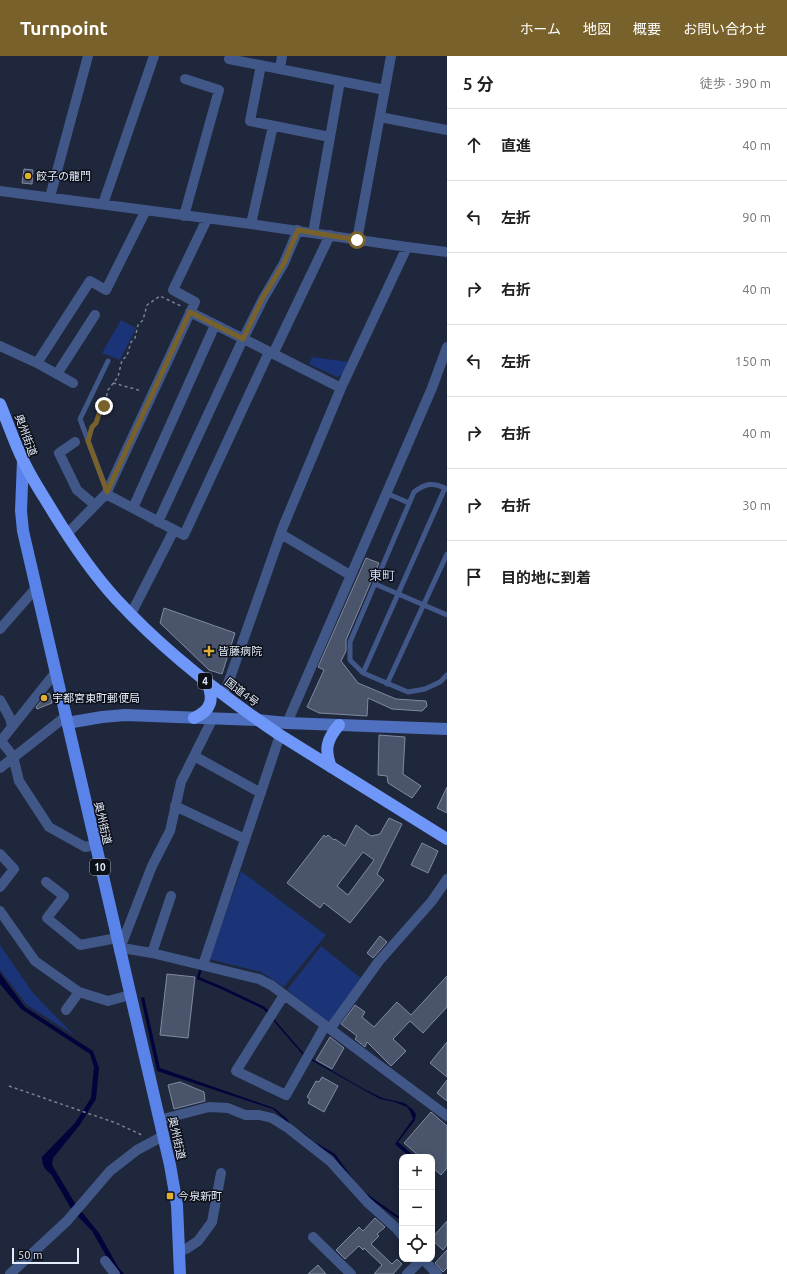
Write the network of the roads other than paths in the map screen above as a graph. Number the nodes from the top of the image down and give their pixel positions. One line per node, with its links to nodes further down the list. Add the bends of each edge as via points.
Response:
1 (88, 56): 16 (street)
2 (154, 56): 17 (street)
3 (282, 56): 7 (street)
4 (391, 56): 10 (street)
5 (229, 59): 6 (street)
6 (261, 65): 7 (street); 12 (street, via 250,121)
7 (280, 69): 9 (street)
8 (185, 79): 19 (street, via 219,90)
9 (340, 81): 10 (street); 14 (street)
10 (385, 90): 11 (street)
11 (380, 117): 13 (street); 25 (street)
12 (272, 126): 14 (street); 21 (street)
13 (447, 130)
14 (330, 137): 23 (street)
15 (0, 191): 16 (street)
16 (50, 197): 17 (street)
17 (103, 204): 18 (street)
18 (146, 210): 19 (street); 36 (street, via 106,290 90,281)
19 (184, 216): 20 (street)
20 (207, 219): 21 (street); 28 (street, via 173,290 195,302)
21 (251, 224): 22 (street)
22 (298, 230): 23 (street); 31 (street, via 284,263 262,299)
23 (313, 233): 24 (street)
24 (330, 235): 25 (street); 34 (street)
25 (357, 240): 26 (street)
26 (408, 248): 27 (street); 39 (street)
27 (447, 252)
28 (188, 311): 30 (street); 44 (street)
29 (95, 315): 37 (street)
30 (215, 325): 31 (street); 48 (street)
31 (243, 339): 34 (street); 49 (street)
32 (0, 346): 36 (street)
33 (447, 347): 45 (street)
34 (271, 353): 39 (street); 50 (street, via 184,535)
35 (108, 361): 44 (lane, via 80,418)
36 (37, 363): 37 (street)
37 (57, 374): 38 (street)
38 (73, 383)
39 (341, 388): 52 (street)
40 (0, 404): 42 (highway, 奥州街道 / 4)
41 (75, 442): 47 (street, via 59,453 77,490)
42 (23, 460): 51 (highway, 国道4号 / 4); 56 (main road, 奥州街道 / 10, via 23,531)
43 (446, 489): 46 (lane, via 437,484 423,485 414,492); 57 (lane)
44 (107, 493): 47 (street); 48 (street)
45 (386, 493): 46 (lane); 54 (street)
46 (409, 503): 55 (lane)
47 (95, 505): 51 (street)
48 (133, 508): 49 (street)
49 (158, 522): 50 (street)
50 (174, 530): 59 (street)
51 (67, 534): 59 (highway, 国道4号 / 4, via 96,576)
52 (280, 534): 54 (street); 67 (street)
53 (447, 554): 58 (lane)
54 (350, 575): 73 (street)
55 (375, 584): 57 (lane); 63 (lane, via 350,642 350,660)
56 (36, 588): 61 (street); 62 (main road, 奥州街道 / 10)
57 (398, 593): 58 (lane); 63 (lane)
58 (424, 605): 60 (lane); 66 (lane)
59 (131, 614): 65 (highway, 国道4号 / 4)
60 (447, 615)
61 (0, 629)
62 (55, 673): 71 (main road, 奥州街道 / 10); 75 (street)
63 (363, 673): 66 (lane)
64 (447, 675): 66 (lane, via 440,682 425,689 408,692)
65 (207, 682): 67 (highway, 国道4号 / 4); 69 (highway, via 212,699 208,709)
66 (387, 684)
67 (224, 695): 72 (highway, 国道4号 / 4)
68 (0, 700): 75 (street)
69 (194, 718): 70 (street); 71 (street, via 124,715)
70 (213, 718): 72 (street); 80 (street)
71 (66, 720): 79 (street); 87 (main road, 奥州街道 / 10)
72 (257, 720): 73 (street); 77 (highway, 国道4号 / 4)
73 (287, 723): 74 (street)
74 (339, 725): 76 (street); 81 (highway, via 331,734 327,745 327,757)
75 (12, 727): 78 (street)
76 (447, 729)
77 (280, 735): 81 (highway, 国道4号 / 4); 83 (street)
78 (0, 742): 79 (street)
79 (14, 756): 82 (street); 87 (street, via 19,781 48,827 85,847)
80 (194, 756): 83 (street); 84 (street, via 181,782)
81 (331, 767): 86 (highway, 国道4号 / 4)
82 (0, 768)
83 (261, 793): 85 (street)
84 (175, 806): 85 (street); 95 (street, via 170,831 152,866)
85 (245, 839): 97 (street)
86 (447, 839)
87 (95, 844): 94 (main road, 奥州街道 / 10)
88 (0, 854): 91 (street, via 14,869)
89 (447, 879): 102 (street, via 432,901 379,961)
90 (46, 882): 94 (street, via 64,896 47,918 80,945)
91 (0, 887)
92 (171, 896): 96 (street)
93 (0, 911): 98 (street, via 36,961)
94 (117, 938): 95 (main road, 奥州街道 / 10)
95 (120, 951): 96 (street, via 128,949); 99 (main road, 奥州街道 / 10)
96 (152, 953): 97 (street)
97 (203, 965): 100 (street, via 259,980)
98 (79, 992): 99 (street, via 108,1001); 101 (street)
99 (130, 995): 104 (main road, 奥州街道 / 10)
100 (284, 995): 102 (street); 102 (street, via 236,1071 286,1095)
101 (66, 1010)
102 (328, 1028): 103 (street)
103 (447, 1116)
104 (159, 1120): 105 (main road, 奥州街道 / 10); 107 (street, via 210,1107 228,1108 245,1115 272,1118 330,1161 367,1202)
105 (159, 1138): 109 (main road, 奥州街道 / 10, via 170,1165 177,1205); 113 (street, via 137,1150 110,1171 67,1221)
106 (221, 1172): 109 (street, via 212,1222 198,1241)
107 (399, 1232)
108 (313, 1237): 116 (street)
109 (179, 1251): 115 (main road, 奥州街道 / 10)
110 (105, 1262): 114 (street)
111 (419, 1262): 117 (street)
112 (425, 1262): 118 (street)
113 (10, 1274)
114 (115, 1274)
115 (180, 1274)
116 (351, 1274)
117 (407, 1274)
118 (437, 1274)

